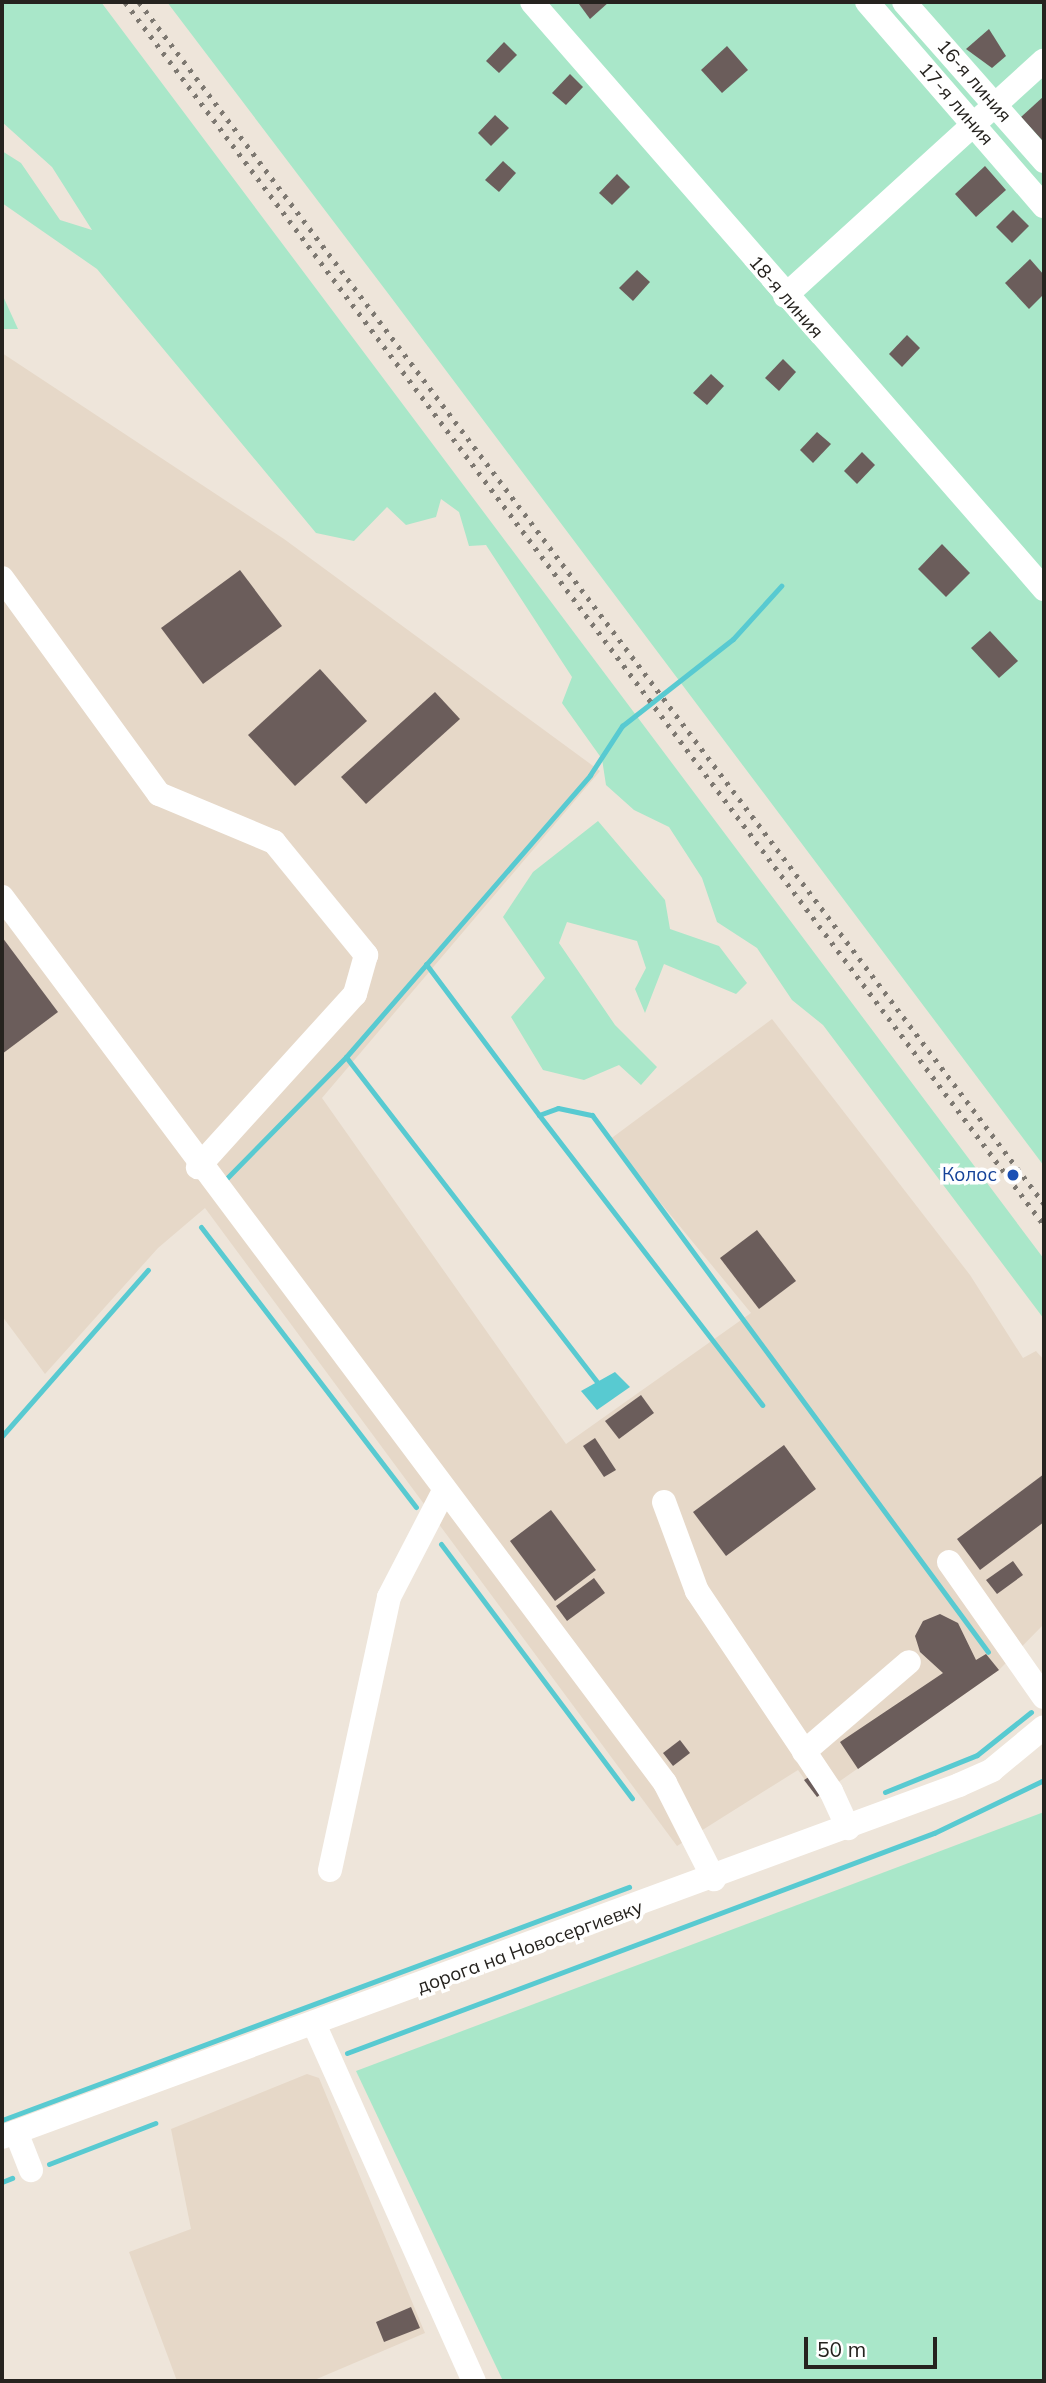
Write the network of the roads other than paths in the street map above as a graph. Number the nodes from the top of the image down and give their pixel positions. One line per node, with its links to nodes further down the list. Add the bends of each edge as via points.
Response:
1 (531, 2): 9 (street, 18-я линия)
2 (867, 2): 6 (street, 17-я линия)
3 (904, 2): 5 (street, 16-я линия)
4 (1044, 60): 5 (street)
5 (995, 104): 6 (street); 7 (street, 16-я линия)
6 (973, 123): 8 (street, 17-я линия); 9 (street)
7 (1044, 161)
8 (1044, 205)
9 (785, 296): 11 (street, 18-я линия)
10 (2, 578): 13 (street, via 159,793 274,842 366,955 355,994)
11 (1044, 589)
12 (2, 897): 13 (street)
13 (198, 1167): 14 (street)
14 (444, 1491): 22 (street, via 389,1597); 23 (street, via 665,1783)
15 (664, 1502): 20 (street, via 697,1591)
16 (949, 1562): 18 (street)
17 (909, 1662): 20 (street)
18 (1044, 1697)
19 (1044, 1727): 21 (street, дорога на Новосергиевку, via 992,1770)
20 (804, 1752): 21 (street)
21 (848, 1828): 23 (street, дорога на Новосергиевку)
22 (330, 1870)
23 (714, 1879): 24 (street, дорога на Новосергиевку)
24 (315, 2026): 25 (street, дорога на Новосергиевку); 27 (street)
25 (9, 2135): 26 (street)
26 (31, 2171)
27 (474, 2380)

